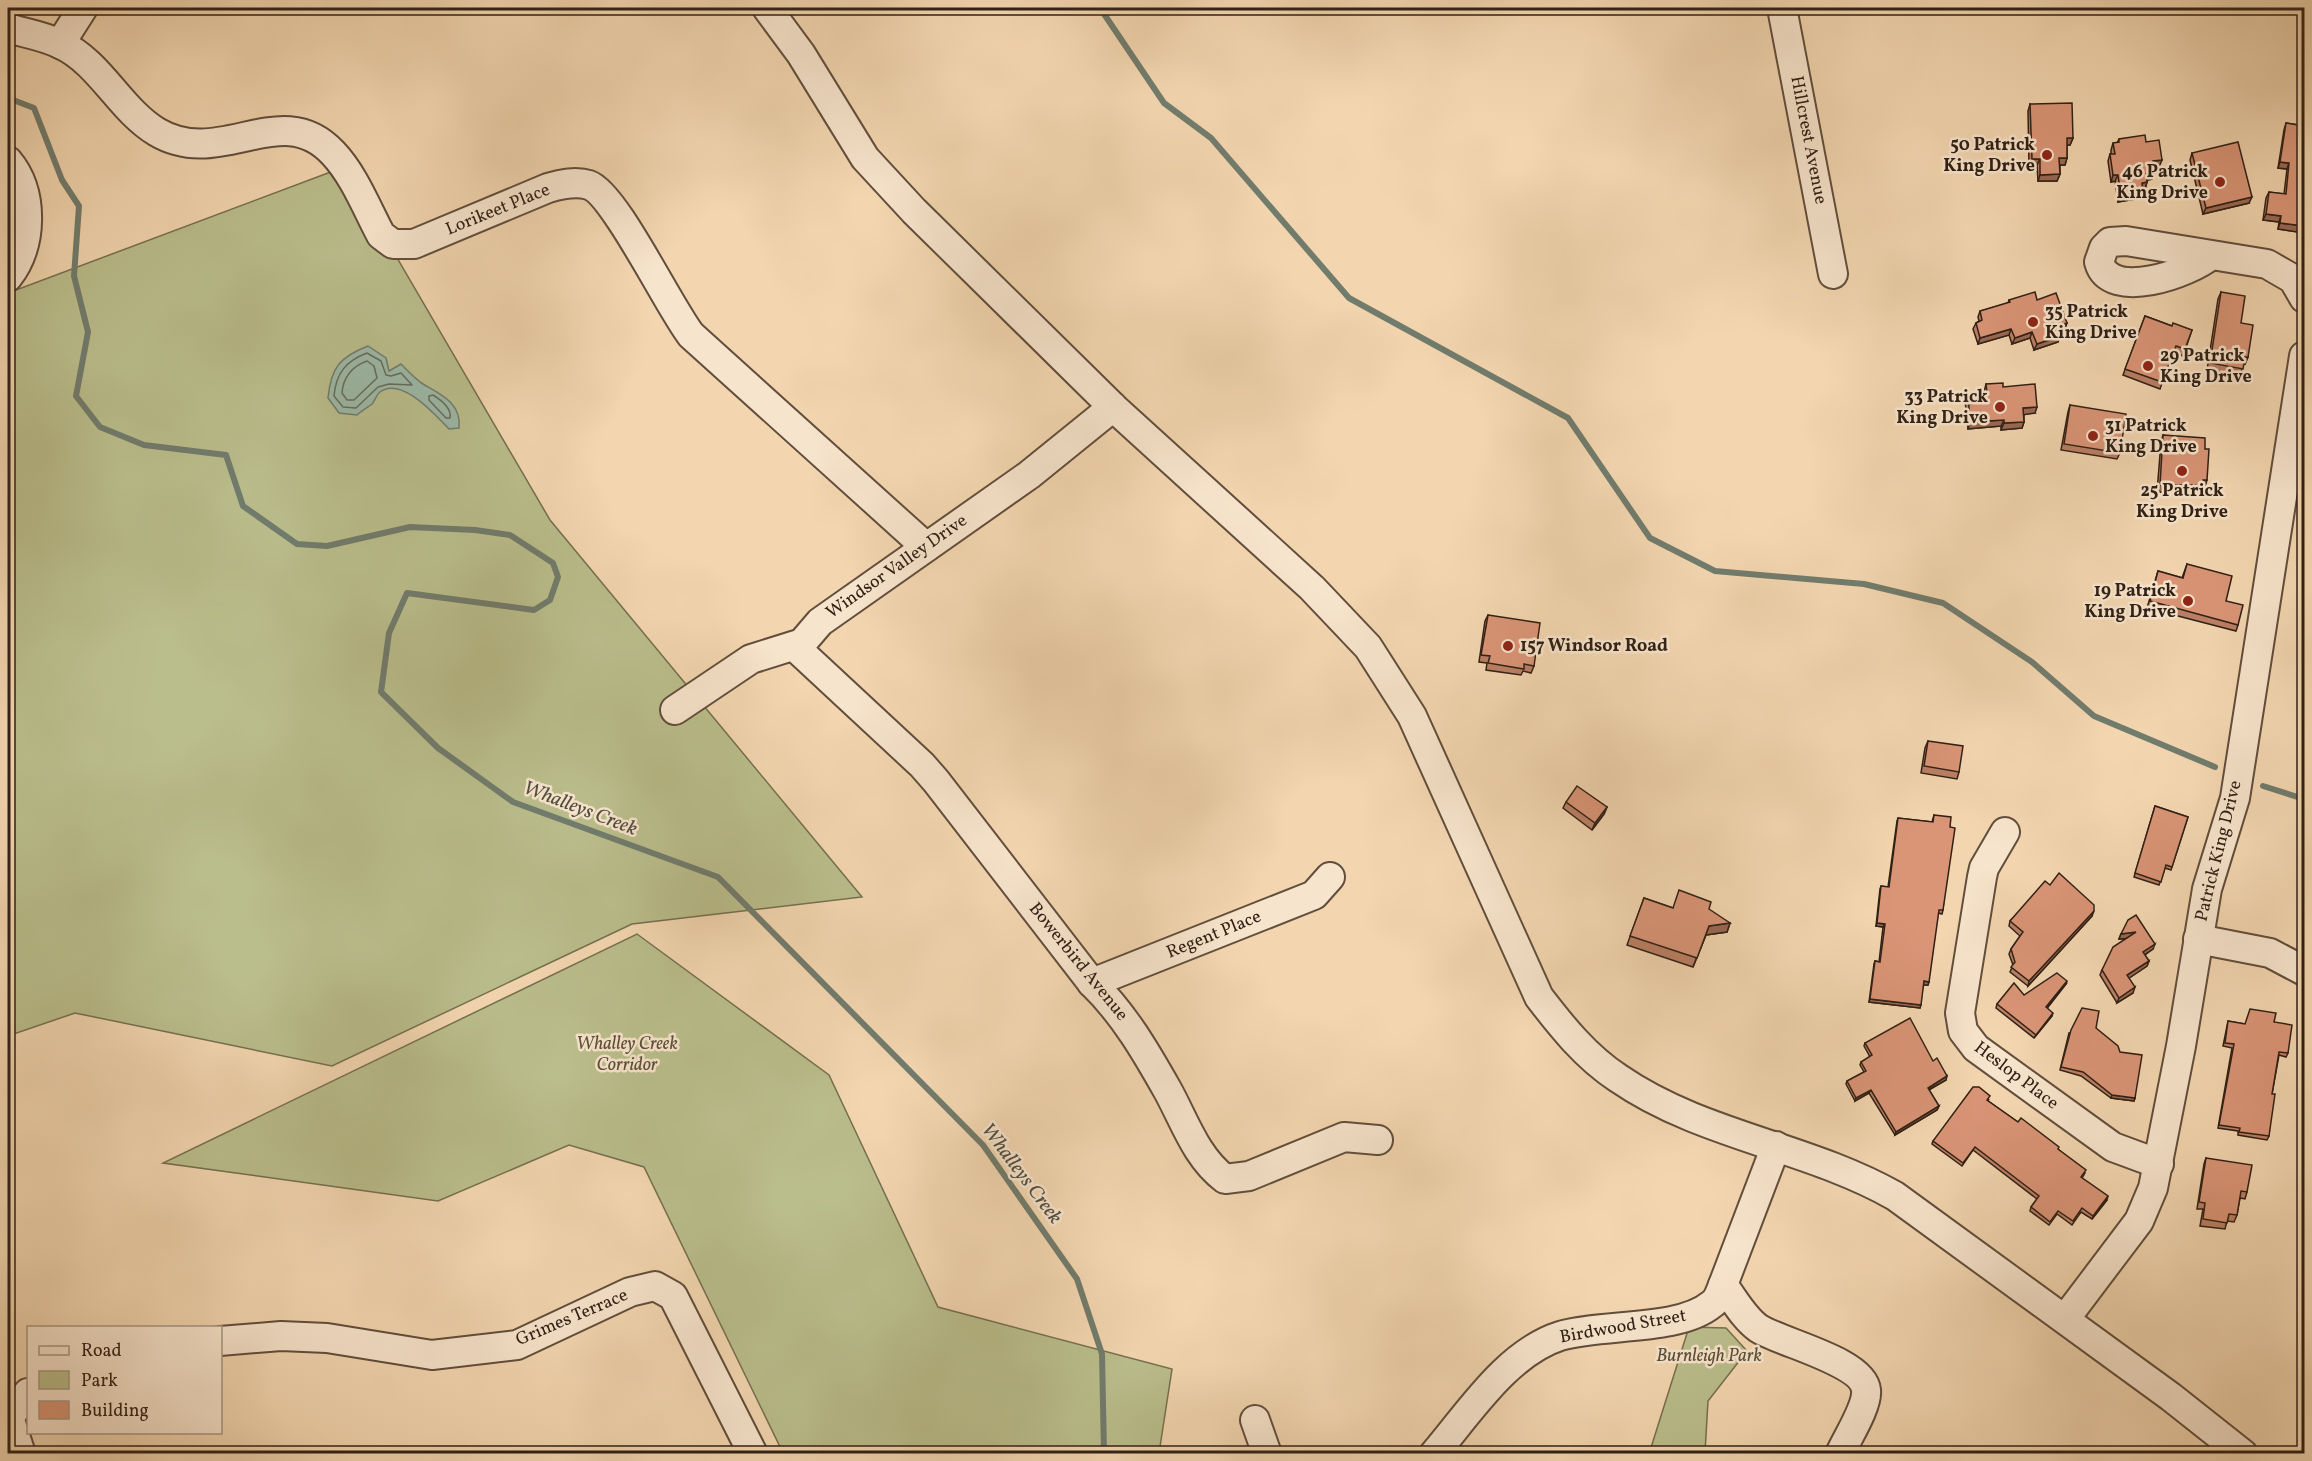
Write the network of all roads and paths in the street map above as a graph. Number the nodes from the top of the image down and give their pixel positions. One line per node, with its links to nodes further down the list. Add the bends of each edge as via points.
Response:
1 (82, 8): 5 (street)
2 (767, 8): 12 (street, via 801,54 865,158)
3 (1782, 8): 8 (street, Hillcrest Avenue)
4 (8, 28): 5 (street, Lorikeet Place)
5 (60, 44): 13 (street, Lorikeet Place, via 81,57 156,132 178,142 199,146 282,130 307,135 333,152 381,235 393,244 414,244 548,188 567,183 591,186 611,205 691,335)
6 (8, 161): 9 (street, via 23,186 27,212 21,254)
7 (2211, 255): 10 (street, via 2282,270 2293,279)
8 (1833, 274)
9 (8, 277)
10 (2304, 298)
11 (2304, 356): 18 (street, Patrick King Drive, via 2235,798 2207,889)
12 (1113, 407): 13 (street, Windsor Valley Drive, via 1029,475); 22 (street, via 1312,588 1368,647 1412,716 1518,956 1539,997 1564,1030 1616,1077 1651,1099)
13 (926, 547): 14 (street, Windsor Valley Drive, via 820,622)
14 (795, 647): 15 (street, via 751,659); 20 (street, Bowerbird Avenue, via 922,765)
15 (675, 710)
16 (2006, 832): 23 (street, Heslop Place, via 1984,868 1960,1013 1963,1031 1976,1048 2113,1147)
17 (1330, 877): 20 (street, Regent Place, via 1314,895)
18 (2198, 939): 19 (street, via 2270,953); 23 (street, Patrick King Drive)
19 (2304, 971)
20 (1092, 983): 21 (street, Bowerbird Avenue, via 1117,1007 1200,1153 1225,1179 1249,1176 1344,1137)
21 (1378, 1140)
22 (1785, 1149): 24 (street); 25 (street, via 1849,1172 1895,1196)
23 (2159, 1164): 25 (street, Patrick King Drive, via 2139,1221)
24 (1723, 1296): 33 (street, Birdwood Street, via 1684,1317 1575,1333 1543,1344 1493,1385); 34 (street, via 1758,1328 1847,1367 1862,1379 1866,1396)
25 (2065, 1319): 35 (street)
26 (222, 1341): 31 (street, Grimes Terrace, via 281,1336 327,1338 432,1354 517,1345 630,1292 655,1286 674,1296)
27 (27, 1394): 28 (street)
28 (8, 1417): 30 (street)
29 (1255, 1420): 32 (street)
30 (21, 1454)
31 (753, 1454)
32 (1267, 1454)
33 (1434, 1454)
34 (1840, 1454)
35 (2242, 1454)

